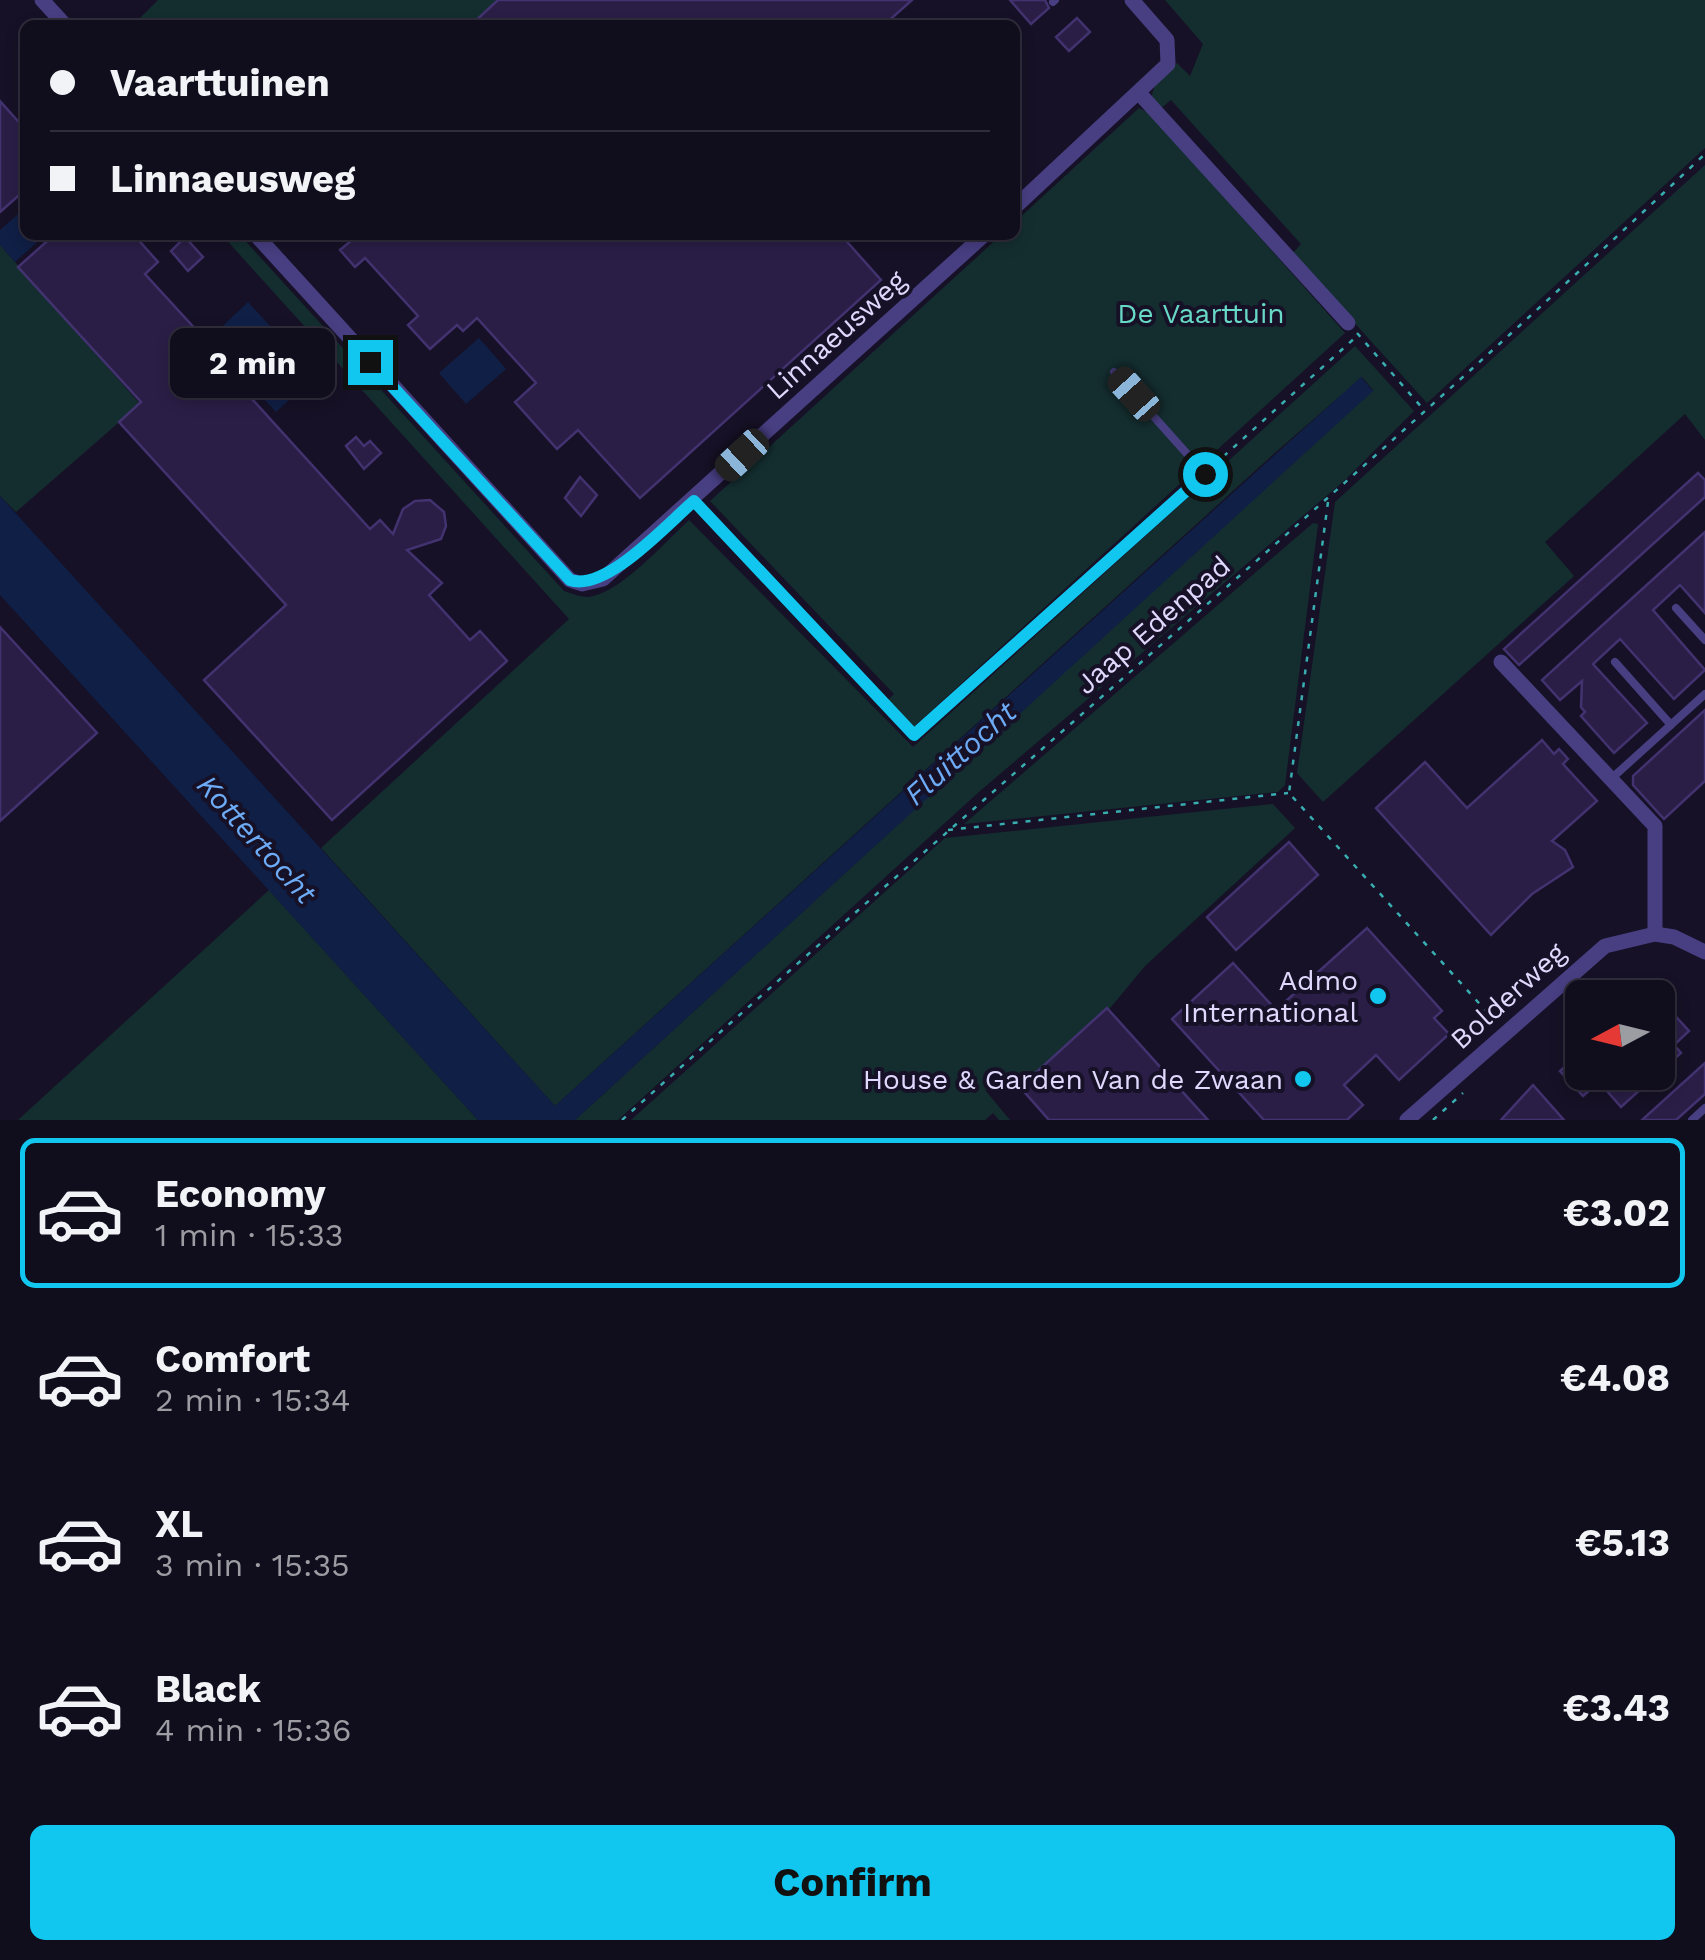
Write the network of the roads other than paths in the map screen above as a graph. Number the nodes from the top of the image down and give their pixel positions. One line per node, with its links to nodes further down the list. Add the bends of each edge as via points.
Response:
1 (42, 0): 3 (street)
2 (1132, 0): 4 (street, via 1167,40 1170,58)
3 (60, 20)
4 (1140, 94): 5 (street); 8 (street)
5 (1020, 202)
6 (261, 240): 10 (street, Linnaeusweg, via 570,580 603,579)
7 (979, 240): 10 (street, Linnaeusweg)
8 (1353, 329)
9 (1114, 372): 10 (lane, via 1205,474 914,735)
10 (694, 501)
11 (1676, 608): 12 (lane)
12 (1705, 640)
13 (1501, 662): 17 (street)
14 (1614, 662): 16 (lane)
15 (1705, 694): 16 (lane)
16 (1671, 725): 17 (lane)
17 (1611, 779): 18 (street, via 1655,826)
18 (1655, 934): 19 (street); 21 (street, Bolderweg, via 1605,946)
19 (1705, 952)
20 (1705, 1108): 22 (lane)
21 (1408, 1120)
22 (1692, 1120)

